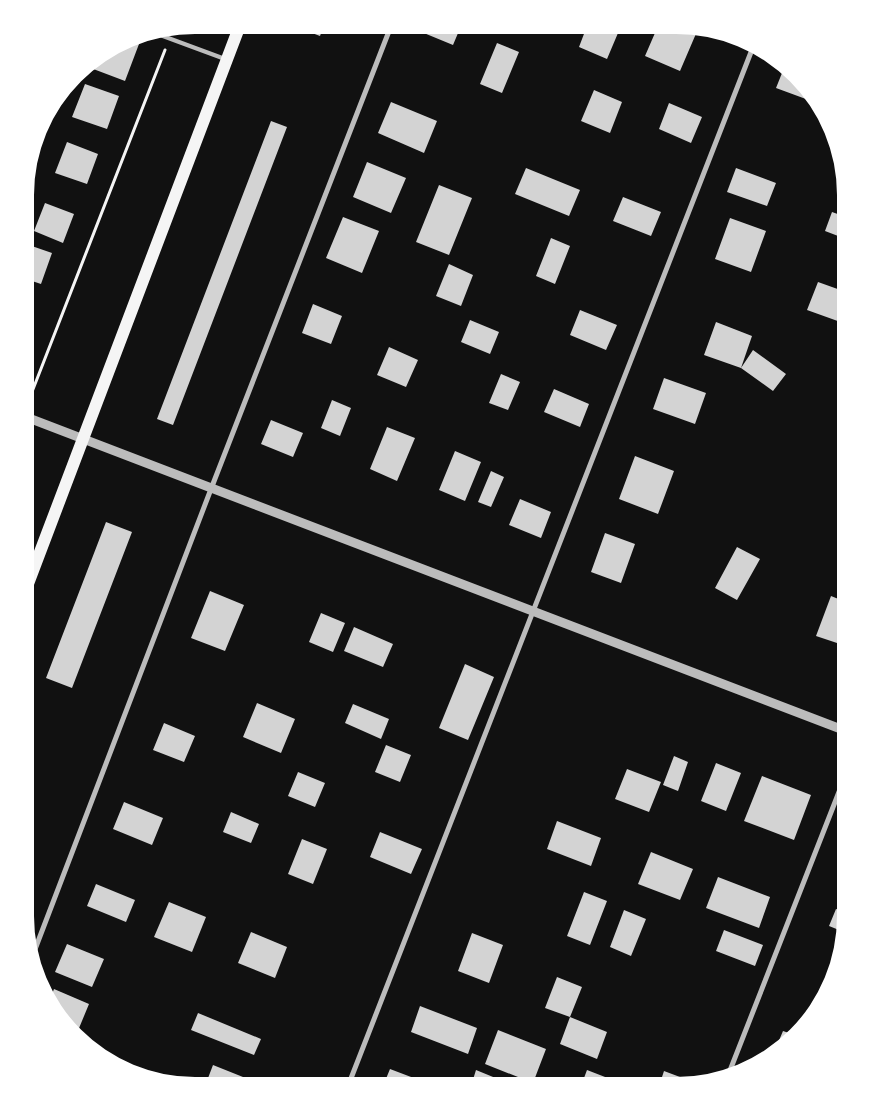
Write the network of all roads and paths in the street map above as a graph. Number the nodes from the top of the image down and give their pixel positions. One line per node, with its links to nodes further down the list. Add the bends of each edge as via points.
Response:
1 (237, 34): 6 (main road)
2 (388, 34): 10 (street)
3 (165, 37): 4 (lane)
4 (169, 38): 6 (lane); 7 (path)
5 (751, 52): 12 (street)
6 (227, 60): 9 (main road)
7 (34, 388)
8 (34, 421): 9 (street)
9 (83, 439): 10 (street); 11 (main road)
10 (211, 489): 12 (street); 15 (street)
11 (34, 568)
12 (533, 612): 13 (street); 17 (street)
13 (837, 728)
14 (837, 797): 16 (street)
15 (36, 945)
16 (731, 1068)
17 (352, 1077)

